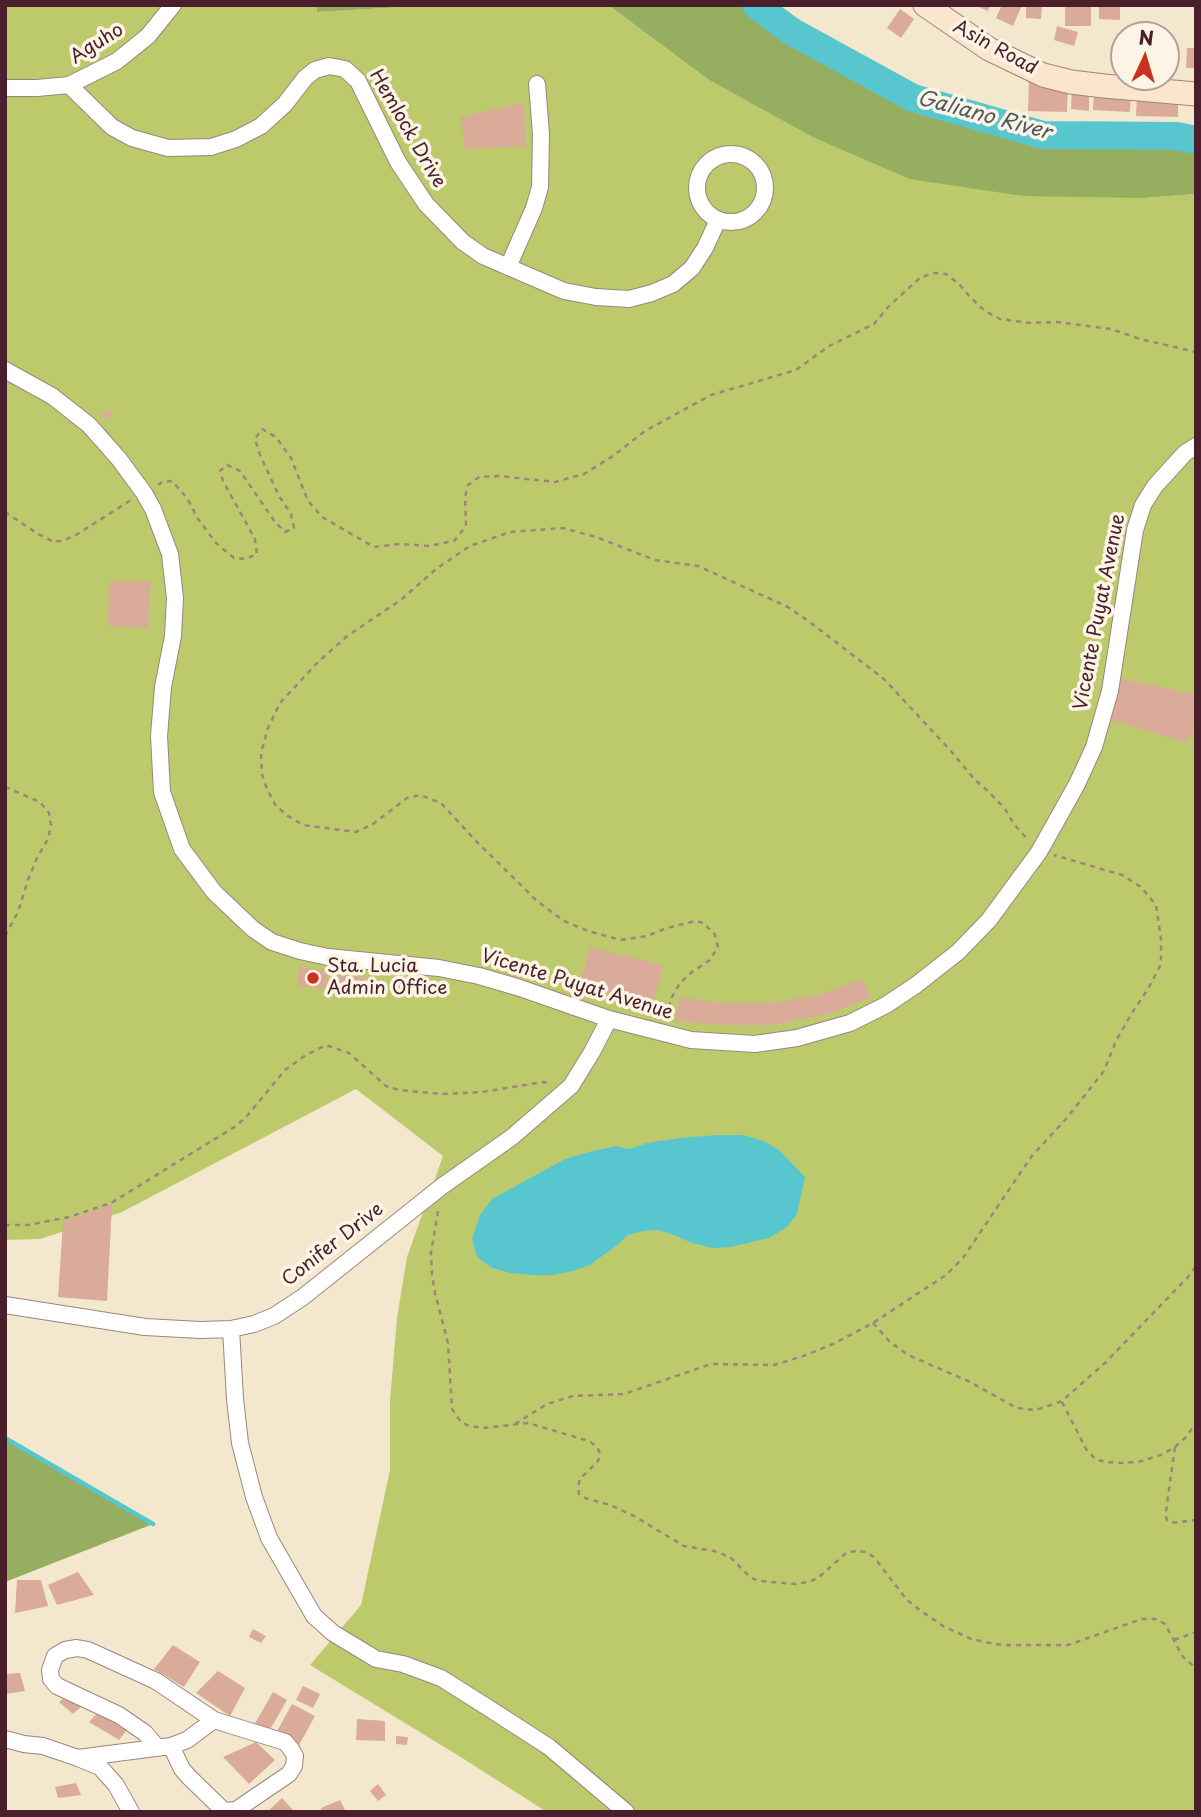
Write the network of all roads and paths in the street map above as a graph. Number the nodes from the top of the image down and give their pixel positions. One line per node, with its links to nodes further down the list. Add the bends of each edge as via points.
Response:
1 (173, 5): 4 (street, Aguho, via 148,36 117,61)
2 (925, 5): 6 (main road, Asin Road, via 989,49 1043,75)
3 (537, 84): 8 (street, via 540,187)
4 (69, 85): 5 (street); 8 (street, Hemlock Drive, via 112,127 132,138 168,148 211,147 261,126 315,70 329,66 345,69 358,81 398,162 426,204 463,242)
5 (5, 88)
6 (1196, 94)
7 (718, 220): 7 (street, via 741,221 760,207 765,185 762,174 745,157 724,155 699,175 697,196); 8 (street, Hemlock Drive, via 692,268 673,284 629,299 564,291)
8 (508, 267)
9 (1196, 352): 12 (path, via 1111,329 1000,319 946,274 935,273 921,277 874,324 829,346 796,370 711,395 645,431 584,474 555,482 479,477 468,485 467,526 454,541 374,547 322,517 308,501 291,458 276,437 262,429 256,439 260,455 294,528 285,531 275,522 240,471 227,465 220,471 255,539 257,554 234,558 216,543 172,481)
10 (5, 370): 12 (street, Vicente Puyat Avenue, via 52,396 89,425)
11 (1196, 446): 15 (street, Vicente Puyat Avenue, via 1155,486 1143,505 1135,530 1110,691 1094,747)
12 (144, 493): 13 (path, via 76,535 54,542); 17 (street, Vicente Puyat Avenue, via 170,554 176,598 159,736 162,792 182,849 214,892 253,929 272,942 300,951 479,976)
13 (5, 512)
14 (5, 787): 16 (path, via 40,802 51,825)
15 (1039, 852): 18 (street, Vicente Puyat Avenue, via 989,920 958,952 886,1005 850,1023 755,1044 691,1040); 18 (path, via 884,679 788,607 698,566 656,560 564,528 510,532 470,546 346,637 280,703 261,753 267,789 275,806 303,825 356,832 407,798 420,795 441,803 537,901 564,921 588,931 621,940 695,921 704,923 718,947 710,960 680,983); 24 (path, via 1122,875 1140,887 1156,905 1161,964 1116,1041 1104,1071 1031,1157 963,1258 946,1275)
16 (5, 936)
17 (610, 1019): 18 (street, Vicente Puyat Avenue); 19 (street, Conifer Drive)
18 (662, 1033)
19 (571, 1086): 20 (street, Conifer Drive, via 512,1137); 21 (path, via 543,1082 442,1094 399,1090 386,1086 349,1053 326,1045 285,1070 236,1126 111,1203 28,1226)
20 (441, 1186): 25 (street, Conifer Drive, via 303,1297 274,1316); 27 (path, via 432,1275 448,1343 452,1409 469,1426)
21 (5, 1225)
22 (1196, 1266): 26 (path)
23 (5, 1305): 25 (street, Conifer Drive, via 145,1327)
24 (873, 1323): 26 (path, via 908,1355 1017,1408 1036,1410); 27 (path, via 833,1344 774,1365 711,1364 624,1394 573,1396 547,1404)
25 (231, 1329): 39 (street, via 240,1443 254,1497 269,1538 314,1616 332,1633 376,1659 441,1678 549,1747)
26 (1062, 1401): 29 (path, via 1095,1459 1138,1462)
27 (515, 1423): 32 (path, via 528,1423 596,1446 598,1461 578,1487 585,1498 634,1516 684,1546 730,1557 760,1581 808,1582 846,1553 866,1552 906,1600 969,1638 1002,1645 1068,1645 1149,1618 1165,1624)
28 (1196, 1423): 29 (path)
29 (1175, 1447): 30 (path, via 1167,1521)
30 (1196, 1520)
31 (1196, 1632): 32 (path)
32 (1174, 1640): 33 (path)
33 (1196, 1668)
34 (214, 1720): 36 (street, via 187,1740); 36 (street, via 285,1742 295,1756 289,1774 236,1810 224,1811); 36 (street, via 156,1681 88,1650 65,1650 55,1657 50,1670 57,1686 120,1715)
35 (5, 1739): 37 (street)
36 (164, 1746): 37 (street)
37 (78, 1758): 38 (street, via 100,1767)
38 (131, 1812)
39 (626, 1812)

